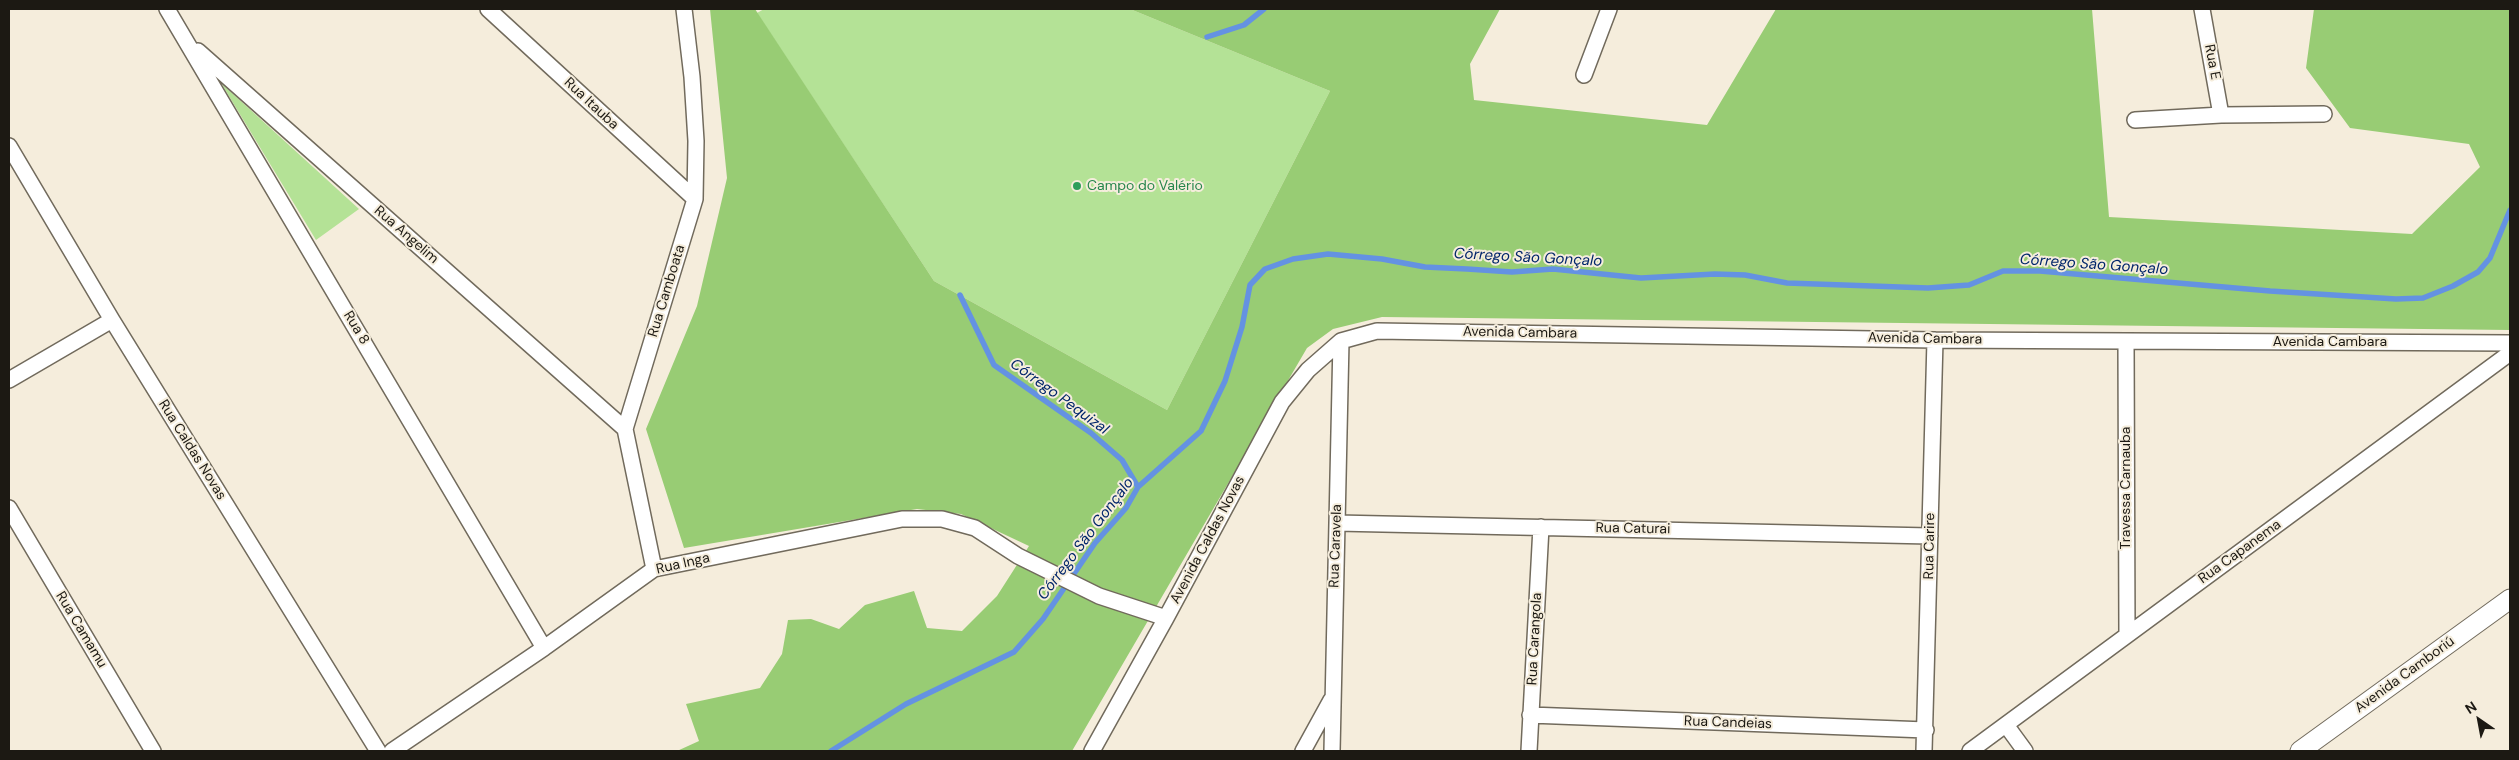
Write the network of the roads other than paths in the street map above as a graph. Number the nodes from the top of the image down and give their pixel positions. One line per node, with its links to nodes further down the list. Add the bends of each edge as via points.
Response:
1 (488, 9): 12 (street, Rua Itauba)
2 (684, 9): 12 (street, Rua Camboata, via 696,141)
3 (1609, 9): 7 (street)
4 (2202, 9): 9 (street, Rua E)
5 (175, 12): 6 (street, Rua 8)
6 (187, 42): 20 (street, Rua Angelim); 29 (street, Rua 8)
7 (1584, 75)
8 (2324, 114): 9 (street)
9 (2222, 115): 10 (street)
10 (2135, 120)
11 (9, 146): 13 (street, Rua Caldas Novas)
12 (695, 199): 20 (street, Rua Camboata)
13 (112, 320): 19 (street); 35 (street, Rua Caldas Novas)
14 (1935, 340): 15 (street, Avenida Cambara, via 1377,331); 16 (street, Avenida Cambara); 24 (street, Rua Carire)
15 (1341, 341): 22 (street, Rua Caravela); 27 (street, Avenida Caldas Novas, via 1308,370 1282,402)
16 (2126, 341): 17 (street, Avenida Cambara); 28 (street, Travessa Carnauba)
17 (2510, 344)
18 (2510, 353): 28 (street, Rua Capanema)
19 (9, 380)
20 (625, 429): 25 (street, Rua Camboata)
21 (11, 515): 34 (street, Rua Camamu)
22 (1336, 523): 23 (street, Rua Caturai); 30 (street, Rua Caravela)
23 (1541, 527): 24 (street, Rua Caturai); 31 (street, Rua Carangola)
24 (1930, 536): 33 (street, Rua Carire)
25 (654, 569): 27 (street, Rua Inga, via 902,519 942,519 975,528 1018,556 1099,596); 29 (street, Rua Inga)
26 (2510, 599): 44 (street, Avenida Camboriú)
27 (1166, 618): 37 (street, Avenida Caldas Novas)
28 (2127, 635): 32 (street, Rua Capanema)
29 (544, 648): 36 (street, Rua Inga)
30 (1332, 698): 38 (street); 39 (street, Rua Caravela)
31 (1530, 716): 33 (street, Rua Candeias); 40 (street, Rua Carangola)
32 (2006, 725): 42 (street, Rua Capanema); 43 (street)
33 (1926, 730): 41 (street, Rua Carire)
34 (153, 751)
35 (378, 751)
36 (392, 751)
37 (1092, 751)
38 (1303, 751)
39 (1332, 751)
40 (1529, 751)
41 (1924, 751)
42 (1970, 751)
43 (2025, 751)
44 (2300, 751)

